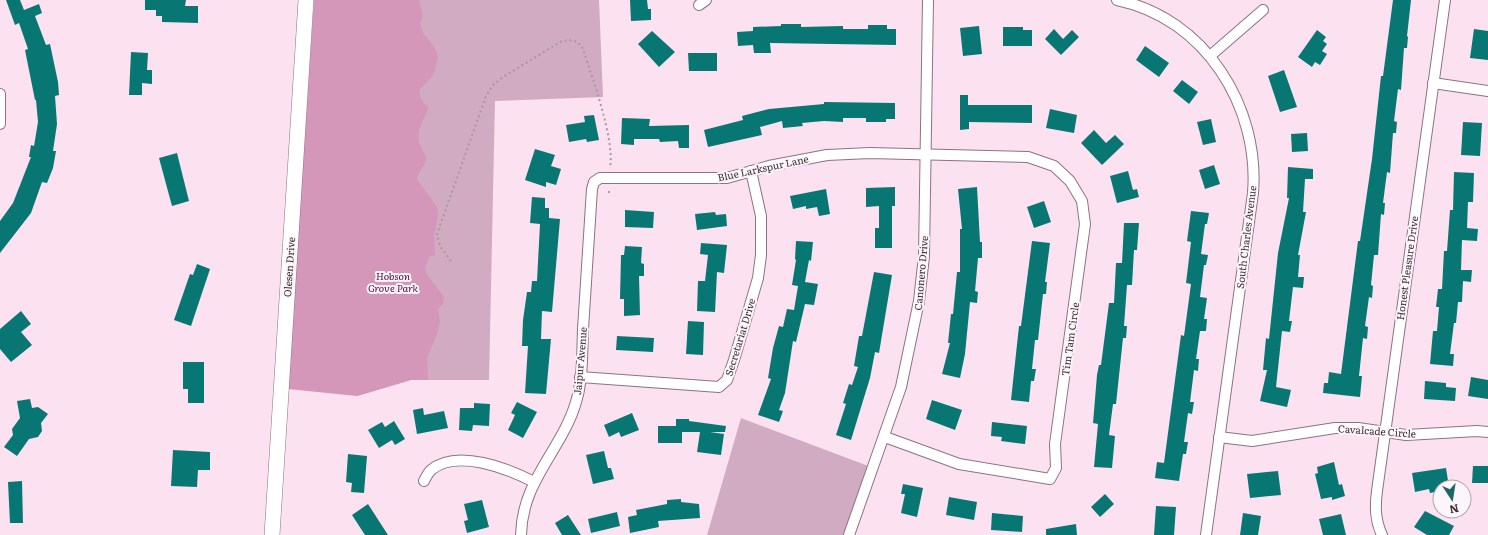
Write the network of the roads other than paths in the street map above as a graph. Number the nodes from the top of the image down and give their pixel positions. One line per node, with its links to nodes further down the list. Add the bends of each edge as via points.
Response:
1 (306, 0): 21 (street, Olesen Drive)
2 (928, 0): 11 (street, Canonero Drive)
3 (1117, 0): 6 (street, South Charles Avenue, via 1148,11 1172,24)
4 (1445, 0): 7 (street, Honest Pleasure Drive)
5 (1263, 10): 6 (street)
6 (1210, 56): 18 (street, South Charles Avenue, via 1228,82 1242,111 1250,140 1254,182)
7 (1433, 83): 8 (street); 15 (street, Honest Pleasure Drive)
8 (1488, 91)
9 (0, 94): 10 (street)
10 (0, 124)
11 (926, 154): 12 (street, Blue Larkspur Lane, via 827,155); 17 (street, Canonero Drive, via 924,256 920,301 908,360); 17 (street, Tim Tam Circle, via 1009,155 1039,159 1066,175 1079,194 1085,215 1084,234 1056,444 1056,468 1050,479 978,468 959,464)
12 (751, 171): 13 (street, Blue Larkspur Lane, via 716,179); 14 (street, Secretariat Drive, via 761,216 761,255 758,278 734,360 724,384 719,387)
13 (600, 178): 14 (street, Jaipur Avenue, via 594,182 592,189)
14 (580, 377): 20 (street, Jaipur Avenue, via 576,402 568,424)
15 (1385, 432): 16 (street, Cavalcade Circle); 18 (street, Cavalcade Circle, via 1335,428 1252,441); 25 (street, Honest Pleasure Drive, via 1375,510)
16 (1488, 432)
17 (884, 437): 23 (street, Canonero Drive)
18 (1219, 437): 24 (street, South Charles Avenue)
19 (424, 480): 20 (street, via 431,470 441,465 468,461 507,469)
20 (534, 482): 22 (street, Jaipur Avenue, via 523,512)
21 (272, 535)
22 (521, 535)
23 (849, 535)
24 (1206, 535)
25 (1382, 535)

